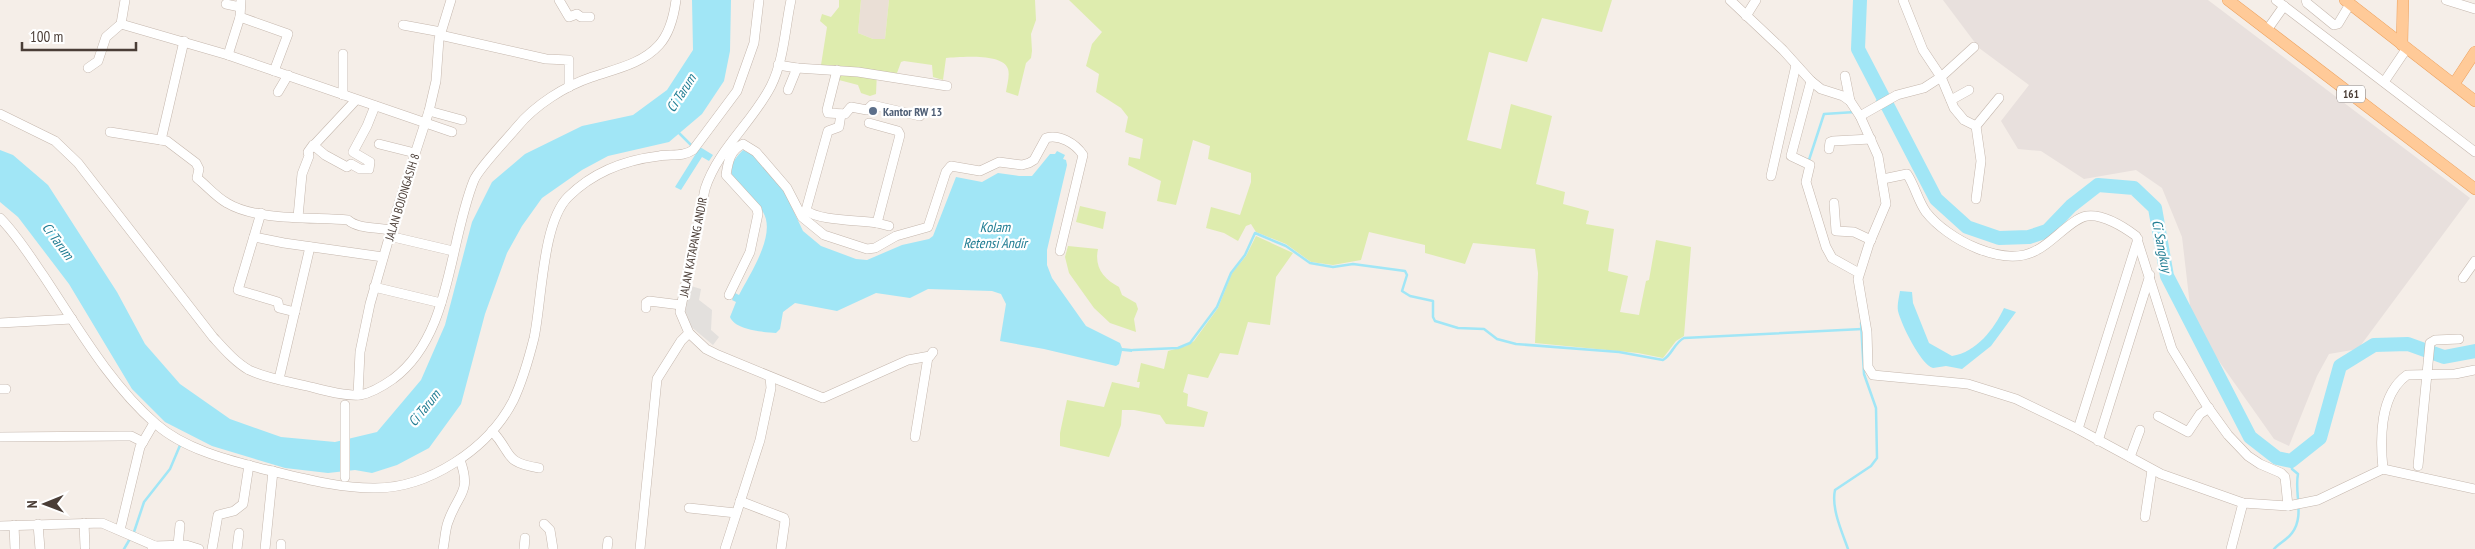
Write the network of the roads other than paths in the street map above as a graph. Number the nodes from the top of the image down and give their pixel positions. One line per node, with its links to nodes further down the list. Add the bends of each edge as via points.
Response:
1 (125, 0): 22 (street)
2 (450, 0): 25 (street, JALAN BOJONGASIH 8)
3 (559, 0): 21 (street, via 569,17 576,14)
4 (676, 0): 45 (street, via 668,31 659,45 632,64)
5 (759, 0): 117 (street, via 754,43 736,91 693,150 682,155 658,156 614,166 577,188 558,209 533,340 513,401)
6 (791, 0): 32 (street, JALAN KATAPANG ANDIR)
7 (1730, 0): 20 (street)
8 (1756, 0): 20 (street)
9 (1903, 0): 40 (street, via 1923,50)
10 (2228, 0): 24 (main road, 161)
11 (2276, 0): 17 (street)
12 (2306, 0): 15 (street, via 2334,25 2338,24)
13 (2403, 0): 27 (main road)
14 (2446, 0): 19 (street)
15 (2348, 2): 27 (main road)
16 (226, 4): 18 (street)
17 (2284, 6): 24 (street); 42 (street)
18 (241, 8): 31 (street); 36 (street, via 288,34)
19 (2475, 9)
20 (1746, 16): 33 (street)
21 (590, 17)
22 (121, 24): 26 (street); 34 (street, via 106,37 98,61)
23 (403, 25): 25 (street)
24 (2267, 30): 76 (main road, 161)
25 (440, 33): 45 (street, via 546,58 569,60); 56 (street, JALAN BOJONGASIH 8, via 436,81)
26 (184, 41): 31 (street); 68 (street)
27 (2405, 46): 42 (street); 43 (main road)
28 (1974, 47): 40 (street)
29 (2475, 52): 43 (main road)
30 (343, 54): 49 (street)
31 (228, 55): 36 (street)
32 (778, 65): 35 (street); 99 (street, JALAN KATAPANG ANDIR, via 771,86 711,171 697,217)
33 (1796, 65): 41 (street); 74 (street)
34 (88, 68)
35 (797, 68): 37 (street); 46 (street)
36 (274, 70): 38 (street)
37 (837, 70): 44 (street); 58 (street, via 827,110 828,113)
38 (288, 75): 48 (street); 49 (street)
39 (1845, 76): 53 (street)
40 (1941, 77): 52 (street); 59 (street, via 1924,88 1898,95)
41 (1811, 81): 53 (street, via 1821,89); 93 (street, via 1791,156 1810,165 1806,182 1832,258)
42 (2384, 82): 72 (street)
43 (2454, 84): 54 (main road)
44 (947, 86)
45 (569, 87): 89 (street, via 528,116 478,172)
46 (788, 90)
47 (1969, 90): 52 (street)
48 (278, 92)
49 (343, 96): 51 (street)
50 (1999, 98): 64 (street)
51 (356, 100): 55 (street); 70 (street)
52 (1951, 100): 64 (street, via 1959,115)
53 (1850, 101): 59 (street)
54 (2475, 101)
55 (375, 106): 63 (street); 70 (street, via 353,152 370,162 368,170 350,164 347,167)
56 (429, 111): 61 (street); 63 (street, JALAN BOJONGASIH 8)
57 (0, 114): 109 (street, via 55,141 78,163 213,337 235,360 249,369)
58 (841, 114): 60 (street, via 851,107 866,110 872,105); 82 (street, via 839,127 828,131 806,210 833,218)
59 (1863, 115): 67 (street)
60 (920, 116)
61 (462, 120)
62 (869, 123): 82 (street, via 900,134)
63 (424, 125): 66 (street); 73 (street, JALAN BOJONGASIH 8)
64 (1976, 126): 77 (street, via 1981,162)
65 (110, 132): 68 (street)
66 (452, 132)
67 (1871, 139): 71 (street, via 1833,141); 75 (street)
68 (161, 140): 79 (street, via 183,151 196,163 199,169 197,178 222,200)
69 (379, 144): 73 (street)
70 (314, 145): 80 (street, via 308,152 302,174)
71 (1829, 149)
72 (2475, 152)
73 (416, 153): 84 (street, JALAN BOJONGASIH 8)
74 (1771, 176)
75 (1883, 179): 86 (street, via 1907,174 1925,210 1942,229 1961,242 1986,252 2030,253 2089,216 2114,223); 87 (street, via 1886,204)
76 (2475, 189)
77 (1976, 199)
78 (1834, 203): 87 (street, via 1836,230 1854,232)
79 (261, 212): 80 (street, via 280,218); 85 (street)
80 (298, 217): 84 (street, via 348,220 354,226 367,225)
81 (0, 218): 102 (street)
82 (877, 223): 83 (street)
83 (889, 226)
84 (390, 233): 89 (street); 91 (street, JALAN BOJONGASIH 8)
85 (254, 237): 88 (street); 101 (street, via 238,290 278,302 282,309)
86 (2138, 238): 94 (street); 116 (street)
87 (1872, 240): 93 (street)
88 (310, 247): 91 (street); 101 (street)
89 (453, 251): 98 (street)
90 (1060, 252): 97 (street, via 1083,155 1062,138 1046,138 1029,164 999,162 980,171 951,166 946,172 928,227 867,249 824,235 802,217 787,188 756,152 743,144 729,159 726,175 758,214 750,252)
91 (383, 257): 96 (street, JALAN BOJONGASIH 8)
92 (2475, 261): 95 (street)
93 (1859, 273): 116 (street, via 1870,373 1964,384 2030,405)
94 (2150, 276): 113 (street, via 2172,349); 121 (street)
95 (2463, 278)
96 (374, 287): 98 (street); 111 (street, JALAN BOJONGASIH 8, via 360,352)
97 (729, 295)
98 (442, 302): 111 (street, via 435,324 410,364 385,385)
99 (681, 305): 100 (street, via 650,301 646,302); 104 (street, JALAN KATAPANG ANDIR, via 680,312)
100 (646, 308)
101 (295, 312): 109 (street)
102 (72, 319): 103 (street); 115 (street, via 117,383)
103 (0, 323)
104 (688, 333): 108 (street, via 712,352); 162 (street, via 680,340 657,379)
105 (2459, 339): 107 (street, via 2430,343)
106 (2475, 370): 107 (street, via 2456,374)
107 (2427, 371): 126 (street); 128 (street, via 2407,375 2390,395 2382,425)
108 (770, 377): 120 (street, via 825,399 908,360 931,355); 135 (street, via 771,388 760,440)
109 (279, 379): 110 (street)
110 (332, 391): 111 (street); 112 (street)
111 (359, 395): 112 (street)
112 (345, 405): 131 (street)
113 (2209, 408): 114 (street, via 2200,414 2188,432); 137 (street, via 2248,456 2285,477)
114 (2158, 416)
115 (154, 423): 122 (street); 125 (street, via 181,440)
116 (2078, 429): 121 (street)
117 (492, 430): 124 (street); 127 (street, via 512,460)
118 (2140, 430): 123 (street)
119 (0, 437): 122 (street, via 131,436)
120 (915, 437)
121 (2098, 441): 123 (street)
122 (143, 442): 147 (street)
123 (2130, 457): 129 (street)
124 (460, 460): 133 (street, via 409,483); 159 (street, via 466,484 448,522)
125 (249, 465): 130 (street); 156 (street, via 243,504 234,511 218,515)
126 (2418, 466)
127 (539, 468)
128 (2383, 469): 134 (street); 137 (street, via 2318,500)
129 (2152, 470): 136 (street); 140 (street)
130 (273, 471): 132 (street); 158 (street)
131 (345, 477): 132 (street); 133 (street)
132 (330, 484): 133 (street)
133 (360, 487)
134 (2475, 490)
135 (740, 501): 139 (street); 164 (street, via 784,518)
136 (2243, 503): 137 (street); 165 (street)
137 (2294, 505)
138 (689, 508): 139 (street)
139 (736, 513): 163 (street)
140 (2145, 517)
141 (84, 523): 142 (street); 147 (street, via 102,523); 151 (street)
142 (38, 524): 144 (street); 154 (street)
143 (544, 524): 161 (street, via 550,530)
144 (14, 525): 146 (street); 153 (street)
145 (180, 525): 150 (street)
146 (0, 526)
147 (120, 530): 152 (street)
148 (239, 533): 157 (street)
149 (525, 538): 160 (street)
150 (178, 545): 152 (street); 155 (street)
151 (85, 547)
152 (154, 548)
153 (15, 549)
154 (40, 549)
155 (199, 549)
156 (212, 549)
157 (237, 549)
158 (264, 549)
159 (444, 549)
160 (524, 549)
161 (553, 549)
162 (640, 549)
163 (725, 549)
164 (780, 549)
165 (2231, 549)

